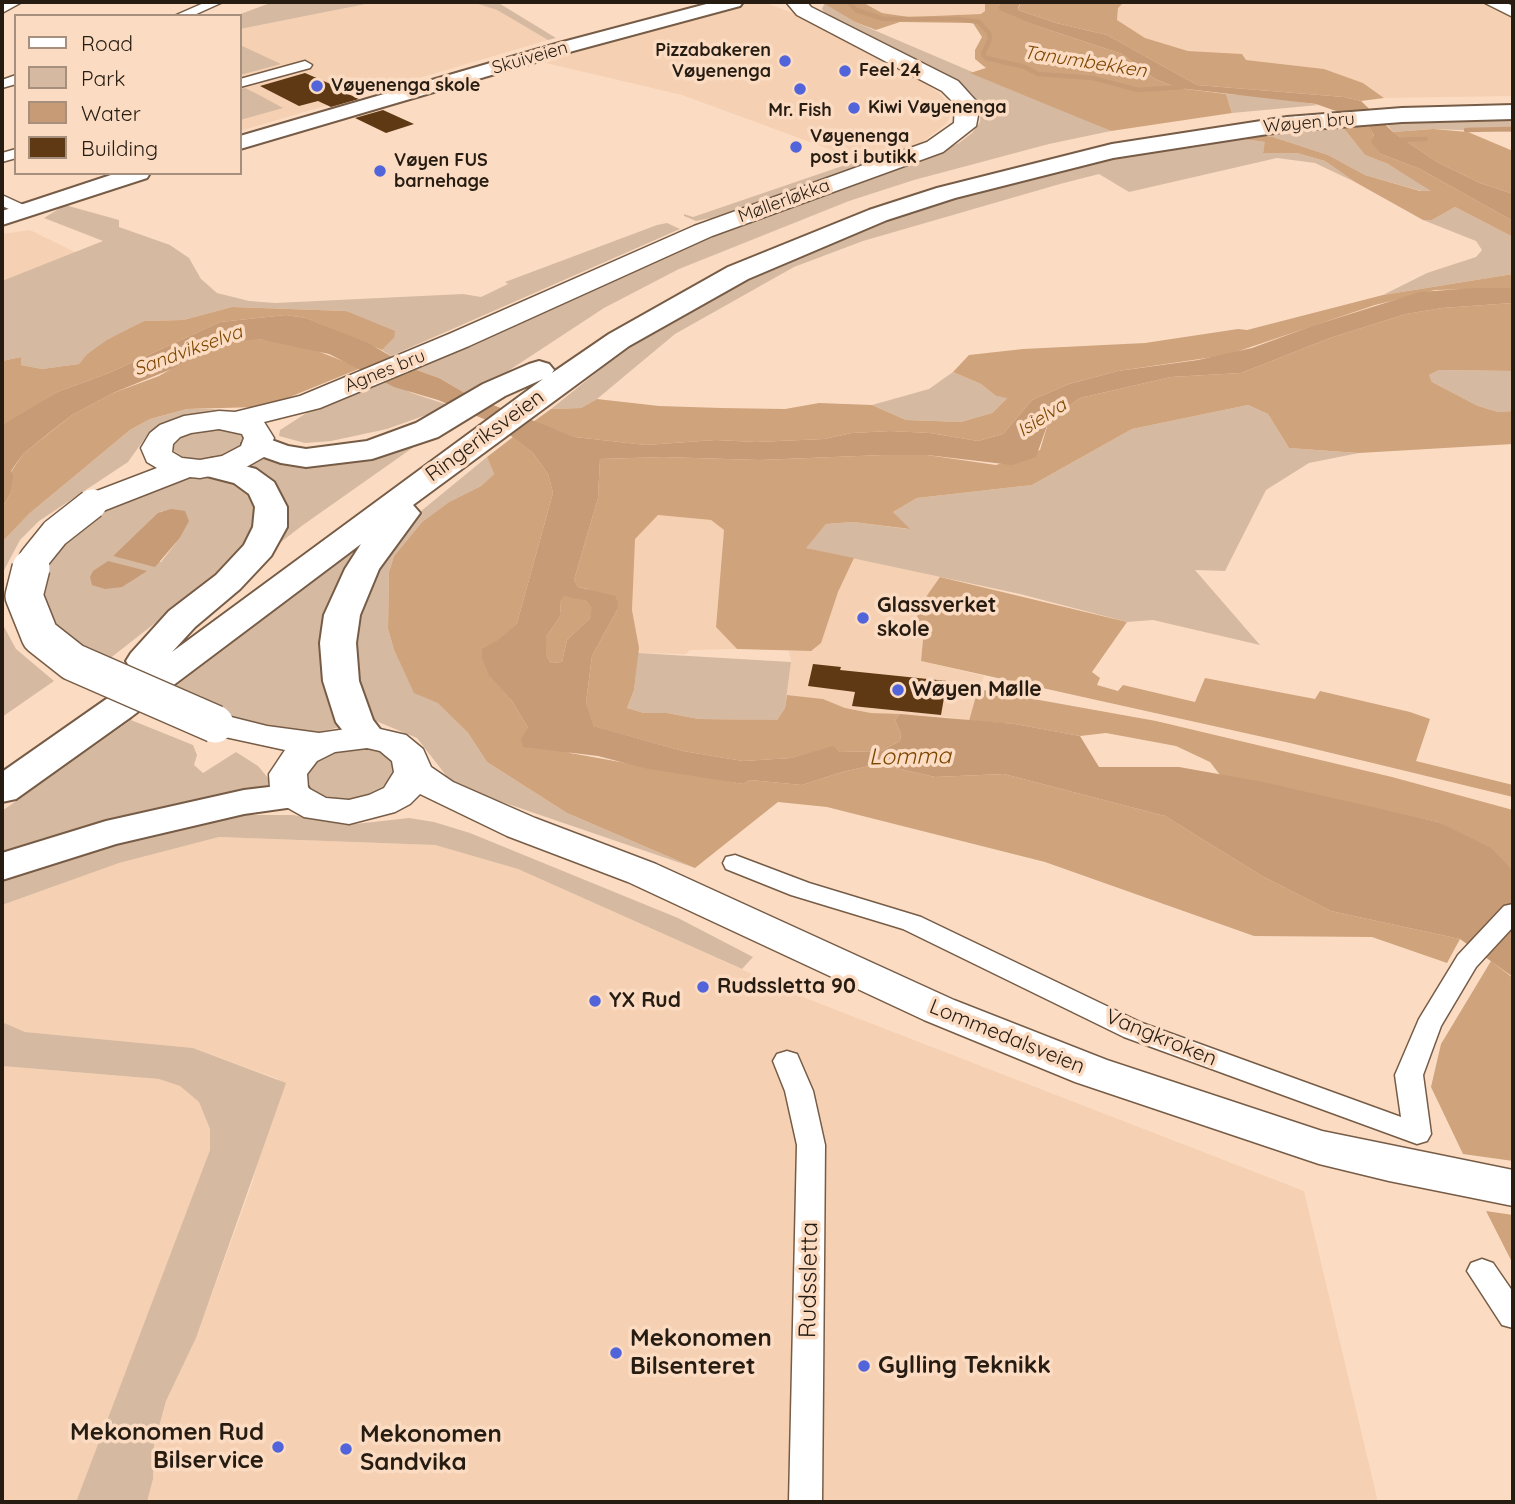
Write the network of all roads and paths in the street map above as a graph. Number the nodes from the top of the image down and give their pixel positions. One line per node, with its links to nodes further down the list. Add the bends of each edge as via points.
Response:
1 (16, 2): 7 (street)
2 (217, 2): 10 (street)
3 (734, 2): 6 (main road, Skuiveien)
4 (796, 2): 8 (main road, Møllerløkka, via 804,10)
5 (1491, 2): 9 (street)
6 (708, 6): 16 (main road, Skuiveien)
7 (2, 9)
8 (816, 9): 22 (main road, Møllerløkka, via 950,86 965,102 965,126 936,147 703,231)
9 (1513, 12)
10 (185, 14)
11 (305, 65): 12 (street)
12 (242, 82)
13 (1513, 102): 14 (highway)
14 (1395, 110): 15 (highway); 17 (highway, Wøyen bru, via 1210,128)
15 (1513, 113)
16 (242, 142)
17 (1102, 146): 23 (highway, Ringeriksveien, via 1008,168 878,215 738,273)
18 (132, 175): 20 (main road)
19 (2, 200): 20 (street)
20 (23, 210): 21 (main road)
21 (2, 218)
22 (460, 340): 24 (main road, Agnes bru)
23 (552, 373): 25 (highway, Ringeriksveien); 25 (highway, via 494,390 460,412)
24 (255, 429): 25 (highway, via 281,454 306,458 372,450); 26 (main road, Agnes bru, via 243,458); 26 (main road, via 201,421 170,431 156,448)
25 (428, 450): 27 (highway, Ringeriksveien); 29 (highway, via 362,569 342,615 338,643 341,681 355,722); 34 (highway, Ringeriksveien, via 118,709)
26 (175, 466): 27 (highway, via 245,476 263,489 271,507 270,527 259,550 182,619); 28 (main road, bridge, via 92,504 55,533 34,559 24,596 40,636 74,662)
27 (144, 661): 31 (highway, Ringeriksveien)
28 (215, 724): 30 (main road); 33 (main road, via 265,753)
29 (367, 737): 30 (main road); 32 (main road, via 403,749)
30 (320, 744): 33 (main road, via 295,761)
31 (2, 761)
32 (413, 772): 35 (main road, via 407,786); 36 (main road, Lommedalsveien, via 440,790)
33 (291, 785): 35 (main road, via 303,803 332,812); 38 (highway)
34 (2, 790)
35 (382, 804): 36 (main road, Lommedalsveien, via 424,807)
36 (521, 827): 41 (main road, Lommedalsveien, via 642,873 939,1010 1091,1071 1319,1147)
37 (735, 863): 39 (street, Vangkroken, via 800,889 912,923 1133,1030 1417,1134 1409,1075 1428,1026 1467,961)
38 (2, 867)
39 (1513, 912)
40 (787, 1061): 44 (street, Rudssletta, via 811,1145)
41 (1513, 1188)
42 (1482, 1271): 43 (street)
43 (1513, 1316)
44 (806, 1502)

